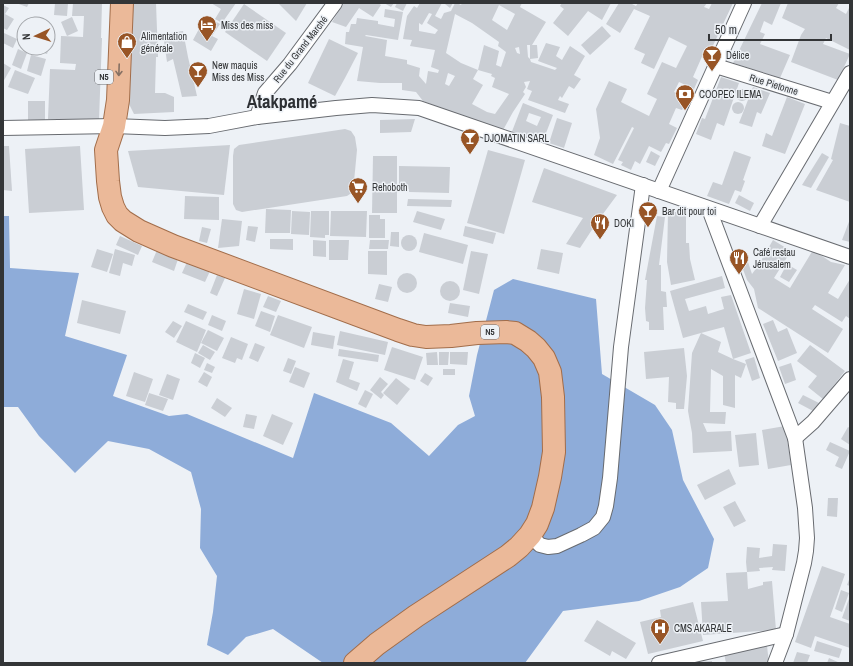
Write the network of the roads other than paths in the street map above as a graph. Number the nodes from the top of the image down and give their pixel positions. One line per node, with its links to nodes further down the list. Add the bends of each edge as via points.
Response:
1 (107, 3): 9 (main road, N5)
2 (122, 3): 9 (main road, N5, one-way to 9, via 118,100)
3 (335, 3): 8 (street, Rue du Grand Marché, via 265,93)
4 (744, 3): 5 (street)
5 (716, 66): 7 (street, Rue Pietonne); 12 (street)
6 (850, 73): 7 (street)
7 (832, 102): 14 (street)
8 (257, 118): 9 (street, via 209,126); 11 (street, via 372,105 419,108)
9 (108, 127): 10 (street); 18 (main road, N5, via 106,150 113,207 123,221 139,231 413,335 438,337 477,332 506,332 515,333 536,348 550,372 554,452 543,508)
10 (3, 128)
11 (643, 185): 12 (street); 18 (street, via 621,346 610,478 603,517 594,528 557,546 540,545)
12 (659, 191): 13 (street)
13 (709, 208): 14 (street); 17 (street)
14 (760, 226): 15 (street)
15 (850, 257)
16 (850, 379): 17 (street, via 813,422)
17 (795, 438): 19 (street, via 807,538 804,563)
18 (530, 535): 20 (main road, N5, via 508,556 416,616 376,644)
19 (786, 634): 21 (street); 22 (street)
20 (355, 663)
21 (659, 663)
22 (775, 663)

